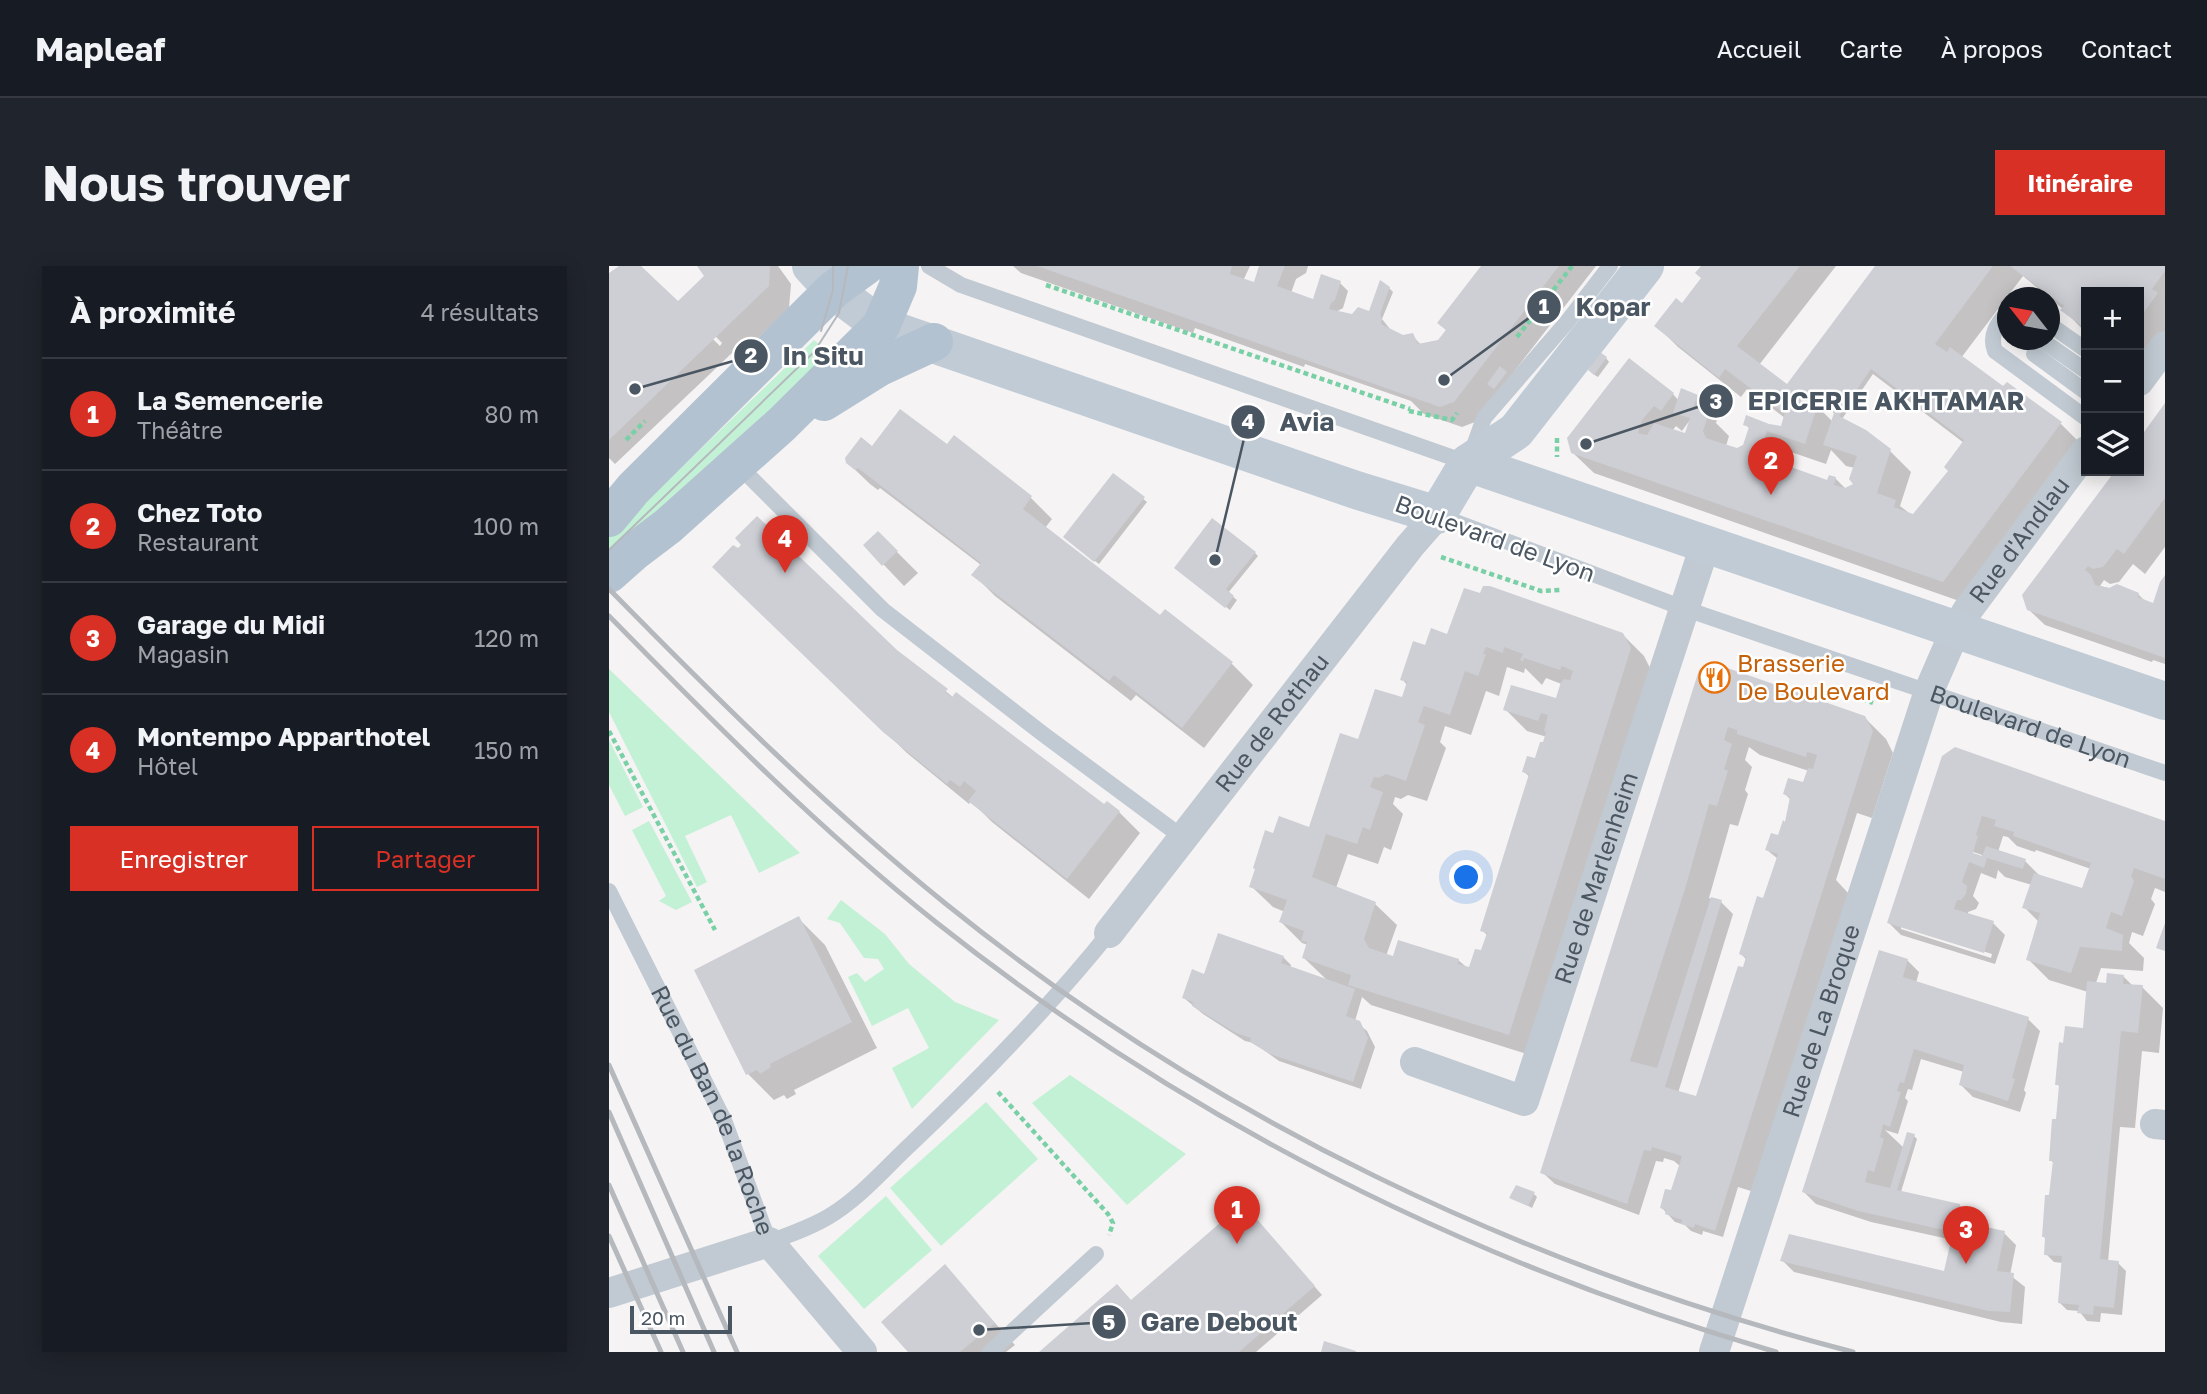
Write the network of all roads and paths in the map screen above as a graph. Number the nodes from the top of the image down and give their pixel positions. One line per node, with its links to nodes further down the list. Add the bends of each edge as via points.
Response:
1 (866, 266): 7 (main road)
2 (900, 266): 9 (main road, via 898,286)
3 (929, 266): 25 (lane, via 961,285)
4 (1572, 266): 13 (path)
5 (1610, 266): 27 (lane, via 1484,418)
6 (1645, 266): 27 (main road, via 1516,431)
7 (822, 278): 9 (main road, Boulevard de Lyon); 30 (main road)
8 (1043, 284): 21 (path)
9 (881, 326): 12 (main road, Boulevard de Lyon); 24 (main road)
10 (1997, 327): 23 (lane, via 1991,343 1995,351)
11 (2060, 332): 14 (lane)
12 (934, 342): 24 (main road, via 880,367); 29 (main road, Boulevard de Lyon)
13 (1512, 343)
14 (2081, 346)
15 (2165, 346): 19 (street)
16 (2041, 350): 20 (lane)
17 (2044, 350): 18 (lane)
18 (2081, 368)
19 (2144, 374)
20 (2081, 387)
21 (1410, 409): 22 (path, via 1452,420); 25 (path)
22 (1460, 409)
23 (2081, 414)
24 (782, 424): 28 (main road)
25 (1387, 435): 27 (lane)
26 (2081, 458): 34 (street, Rue d'Andlau)
27 (1468, 463): 29 (main road); 31 (main road)
28 (737, 464): 32 (main road); 39 (lane, via 883,610)
29 (1437, 515): 33 (lane, Boulevard de Lyon); 39 (street, Rue de Rothau)
30 (609, 518)
31 (1705, 545): 33 (street, Rue de Marlenheim); 34 (main road)
32 (609, 574)
33 (1683, 608): 35 (lane, Boulevard de Lyon); 43 (street, Rue de Marlenheim, via 1524,1101)
34 (1955, 631): 35 (street, Rue d'Andlau); 36 (main road)
35 (1929, 691): 38 (lane, Boulevard de Lyon); 50 (street, Rue de La Broque)
36 (2165, 701)
37 (609, 731): 41 (path)
38 (2165, 773)
39 (1182, 837): 42 (street, Rue de Rothau)
40 (609, 891): 45 (lane, Rue du Ban de la Roche, via 723,1120)
41 (715, 930)
42 (1109, 933): 45 (lane, via 1022,1031 855,1197 828,1216)
43 (1415, 1062)
44 (993, 1086): 46 (path, via 1108,1214 1111,1232)
45 (769, 1242): 47 (street); 48 (street, Rue du Ban de la Roche)
46 (1096, 1254): 49 (lane)
47 (609, 1293)
48 (862, 1352)
49 (990, 1352)
50 (1714, 1352)

